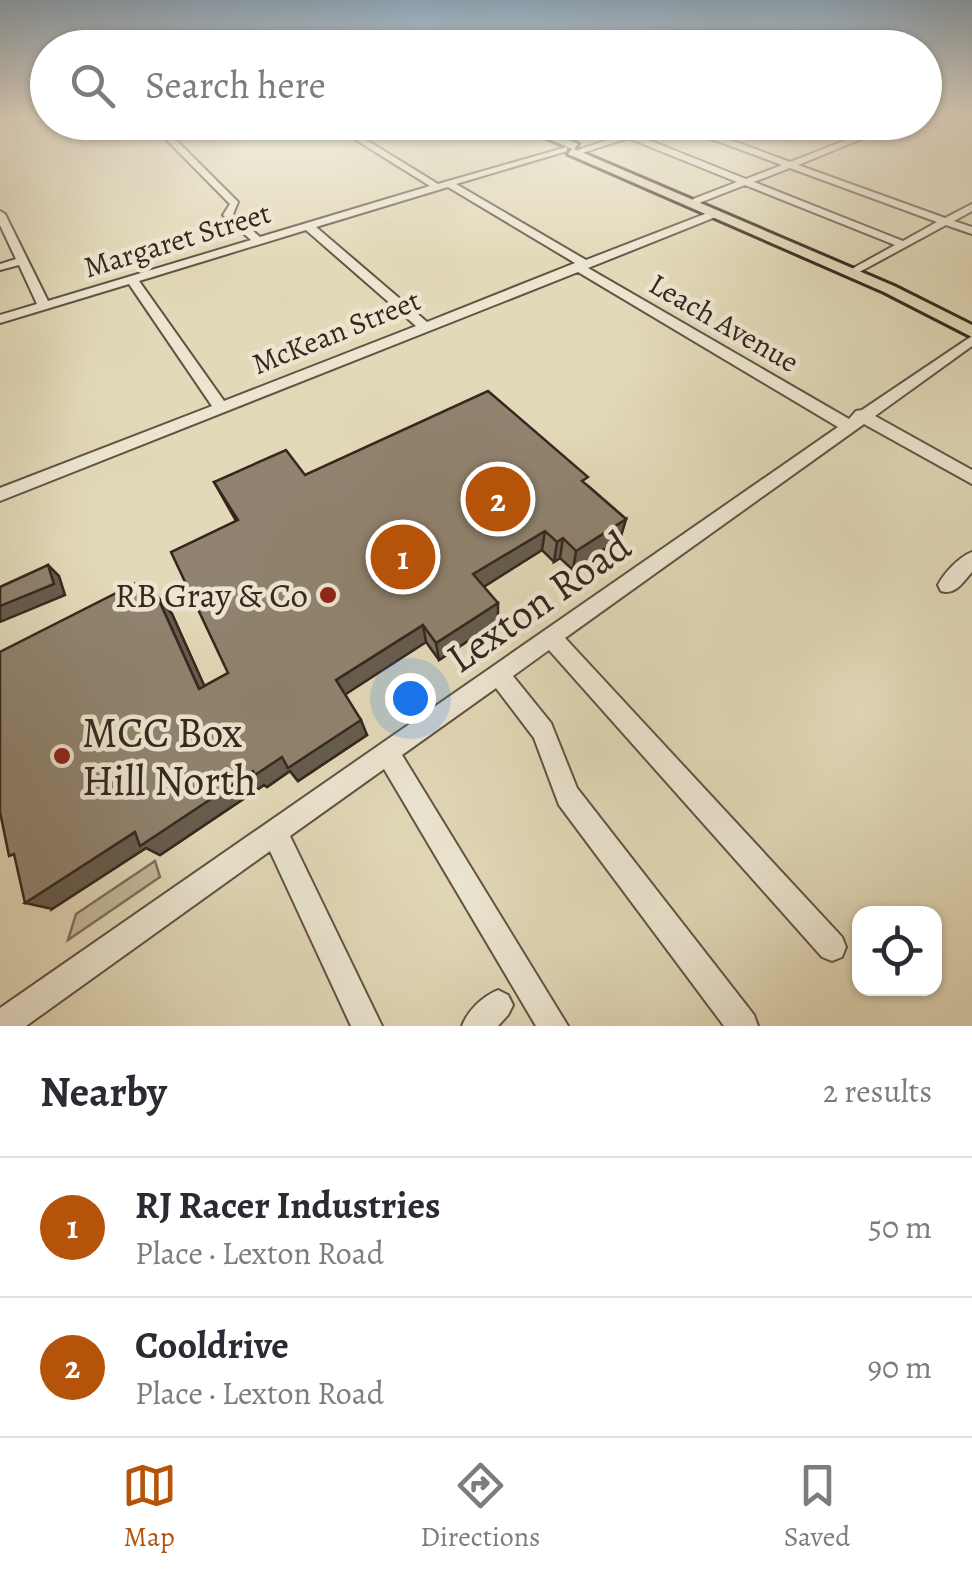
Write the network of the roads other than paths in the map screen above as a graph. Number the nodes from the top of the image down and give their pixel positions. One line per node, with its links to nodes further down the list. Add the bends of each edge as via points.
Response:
1 (195, 164): 18 (street, via 235,204 228,215)
2 (404, 164): 10 (street, Leach Avenue)
3 (518, 164): 10 (street, Margaret Street)
4 (607, 164): 12 (main road)
5 (700, 164): 9 (street)
6 (788, 164): 8 (street)
7 (794, 164): 8 (street, McKean Street)
8 (791, 165): 9 (street, McKean Street); 14 (street)
9 (745, 182): 12 (street, McKean Street); 19 (street)
10 (443, 186): 15 (street, Margaret Street); 21 (street, Leach Avenue)
11 (972, 208): 14 (street)
12 (706, 209): 17 (main road); 17 (main road); 21 (street, McKean Street)
13 (0, 214): 20 (street)
14 (946, 222): 16 (street); 19 (street)
15 (308, 226): 18 (street, Margaret Street); 27 (street)
16 (972, 231)
17 (762, 233): 23 (main road)
18 (258, 241): 24 (street, Margaret Street)
19 (904, 245): 23 (street)
20 (23, 261): 22 (street); 25 (street)
21 (580, 264): 27 (street, McKean Street); 31 (street, Leach Avenue)
22 (0, 267)
23 (852, 273): 28 (main road)
24 (132, 279): 25 (street, Margaret Street); 30 (street)
25 (44, 306): 26 (street, Margaret Street)
26 (0, 318)
27 (425, 327): 30 (street, McKean Street)
28 (972, 328)
29 (972, 340): 31 (street, Lexton Road)
30 (220, 408): 33 (street, McKean Street)
31 (854, 420): 32 (street, Leach Avenue); 36 (street, Lexton Road)
32 (972, 478)
33 (0, 496)
34 (972, 560): 35 (street)
35 (948, 585)
36 (551, 637): 37 (street, Lexton Road); 40 (street)
37 (499, 674): 38 (street, Lexton Road); 44 (street, via 543,731 568,796)
38 (387, 752): 39 (street, Lexton Road); 43 (street)
39 (274, 832): 41 (street, Lexton Road); 42 (street)
40 (832, 948)
41 (0, 1026)
42 (367, 1026)
43 (553, 1026)
44 (743, 1026)

